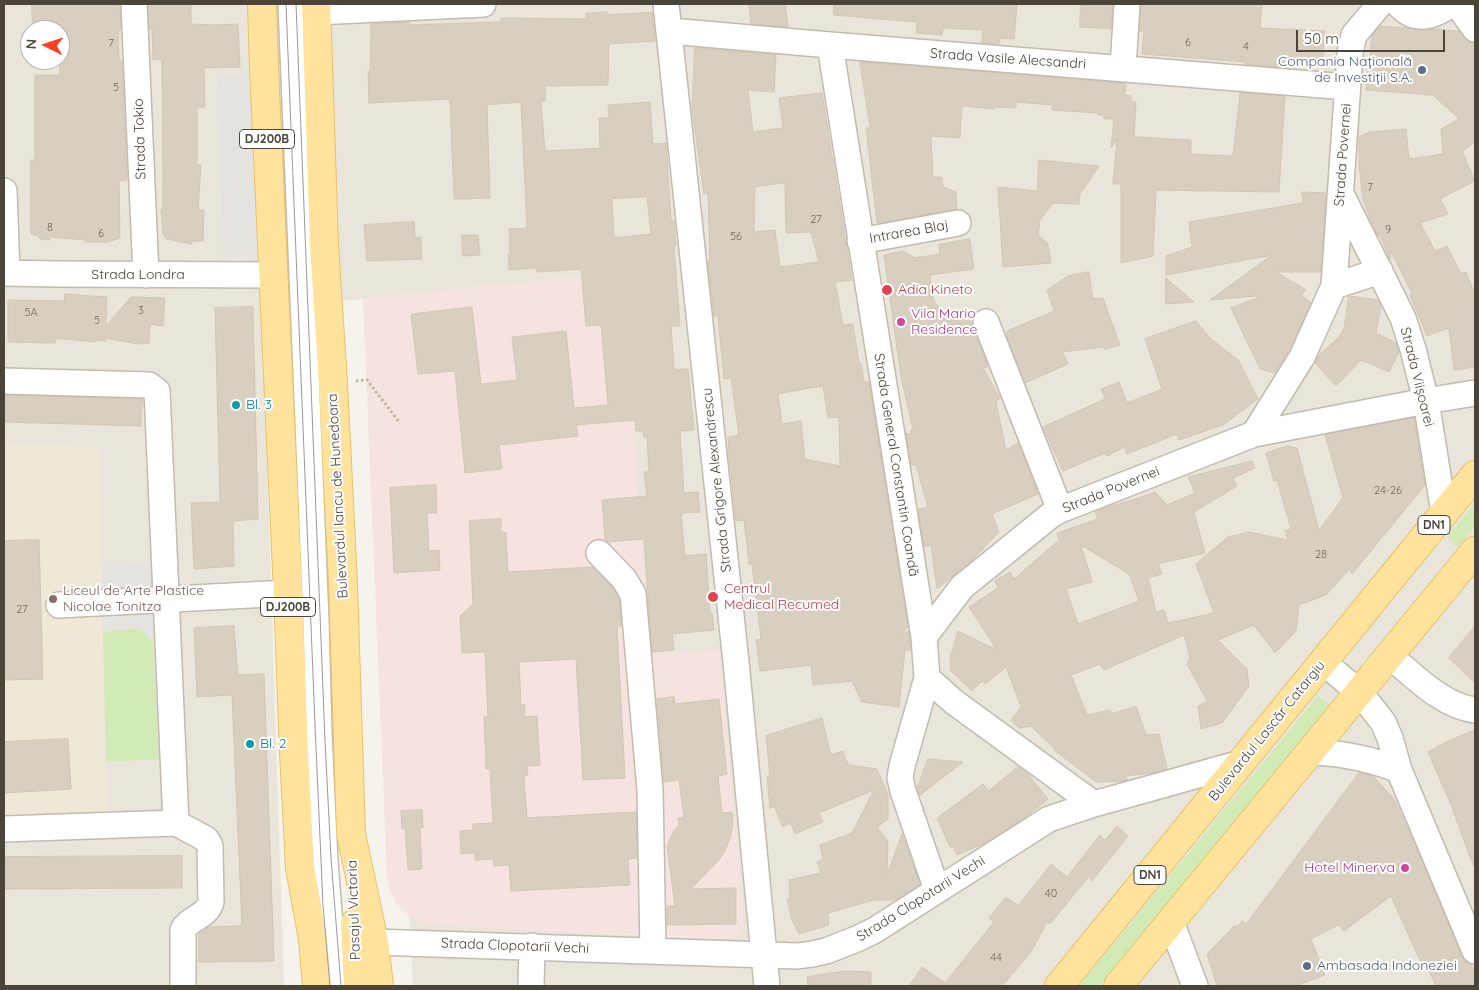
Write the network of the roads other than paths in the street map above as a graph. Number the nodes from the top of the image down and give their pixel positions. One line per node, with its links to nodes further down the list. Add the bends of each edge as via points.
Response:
1 (134, 4): 22 (street, Strada Tokio)
2 (262, 4): 23 (main road, Bulevardul Iancu de Hunedoara / DJ200B)
3 (483, 4): 10 (street)
4 (666, 4): 12 (street, Strada Grigore Alexandrescu)
5 (1126, 4): 14 (street)
6 (1380, 4): 15 (street, Strada Povernei, via 1354,35)
7 (1398, 4): 8 (street, via 1409,14 1421,16 1438,13)
8 (1452, 4)
9 (1457, 4): 11 (street)
10 (308, 7): 50 (main road, Bulevardul Iancu de Hunedoara, via 332,374); 51 (street, Bulevardul Iancu de Hunedoara)
11 (1475, 29)
12 (670, 31): 13 (street, Strada Vasile Alecsandri); 58 (street, Strada Grigore Alexandrescu)
13 (830, 46): 14 (street, Strada Vasile Alecsandri); 19 (street, Strada General Constantin Coandă)
14 (1123, 68): 15 (street, Strada Vasile Alecsandri)
15 (1347, 87): 17 (street, Strada Povernei)
16 (4, 191): 21 (street)
17 (1341, 194): 20 (street, Strada Viișoarei); 24 (street, Strada Povernei)
18 (958, 223): 19 (street, Intrarea Blaj)
19 (860, 241): 38 (street, Strada General Constantin Coandă)
20 (1380, 271): 24 (street); 28 (street, Strada Viișoarei, via 1403,318)
21 (5, 273): 22 (street, Strada Londra)
22 (146, 275): 23 (street, Strada Londra)
23 (273, 275): 35 (main road, Bulevardul Iancu de Hunedoara / DJ200B)
24 (1334, 286): 29 (street, Strada Povernei, via 1302,357)
25 (986, 322): 31 (street)
26 (4, 381): 36 (street, via 149,385 155,389)
27 (1475, 393): 28 (street, Strada Povernei)
28 (1426, 401): 29 (street, Strada Povernei); 32 (street, Strada Viișoarei)
29 (1254, 434): 31 (street, Strada Povernei)
30 (1475, 474): 32 (main road, Bulevardul Lascăr Catargiu / DN1)
31 (1060, 510): 38 (street, Strada Povernei, via 962,587)
32 (1444, 512): 40 (main road, Bulevardul Lascăr Catargiu / DN1)
33 (1475, 551): 39 (main road)
34 (599, 553): 56 (street, via 634,594 650,790)
35 (288, 593): 36 (street); 51 (main road, Bulevardul Iancu de Hunedoara / DJ200B, via 294,753)
36 (166, 600): 37 (street); 48 (street)
37 (59, 605)
38 (924, 637): 41 (street, Strada General Constantin Coandă)
39 (1390, 656): 42 (main road); 43 (street, via 1444,700)
40 (1323, 662): 42 (street); 45 (main road, Bulevardul Lascăr Catargiu / DN1)
41 (927, 678): 47 (street, via 954,702); 52 (street, via 900,778)
42 (1360, 693): 44 (main road); 46 (street, via 1383,722)
43 (1475, 710)
44 (1311, 752): 46 (street, via 1368,760); 53 (main road)
45 (1241, 763): 47 (street, Strada Clopotarii Vechi); 67 (main road, Bulevardul Lascăr Catargiu / DN1)
46 (1399, 770): 57 (street)
47 (1094, 804): 52 (street, Strada Clopotarii Vechi, via 1049,819)
48 (176, 823): 49 (street); 59 (street, via 206,840 210,846 211,902 208,910 183,930)
49 (4, 829)
50 (351, 834): 54 (main road, Bulevardul Iancu de Hunedoara); 63 (main road, Pasajul Victoria)
51 (313, 865): 60 (main road, Bulevardul Iancu de Hunedoara / DJ200B); 61 (main road, Bulevardul Iancu de Hunedoara / DJ200B); 62 (street, Pasajul Victoria)
52 (937, 890): 58 (street, Strada Clopotarii Vechi, via 875,930 844,945 798,956)
53 (1171, 922): 68 (main road); 69 (street)
54 (374, 942): 55 (street, Strada Clopotarii Vechi); 64 (main road, Bulevardul Iancu de Hunedoara)
55 (532, 946): 56 (street, Strada Clopotarii Vechi); 65 (street)
56 (653, 950): 58 (street, Strada Clopotarii Vechi)
57 (1475, 951)
58 (764, 954): 66 (street, Strada Grigore Alexandrescu)
59 (183, 986)
60 (299, 986)
61 (317, 986)
62 (335, 986)
63 (358, 986)
64 (379, 986)
65 (531, 986)
66 (767, 986)
67 (1059, 986)
68 (1118, 986)
69 (1195, 986)

